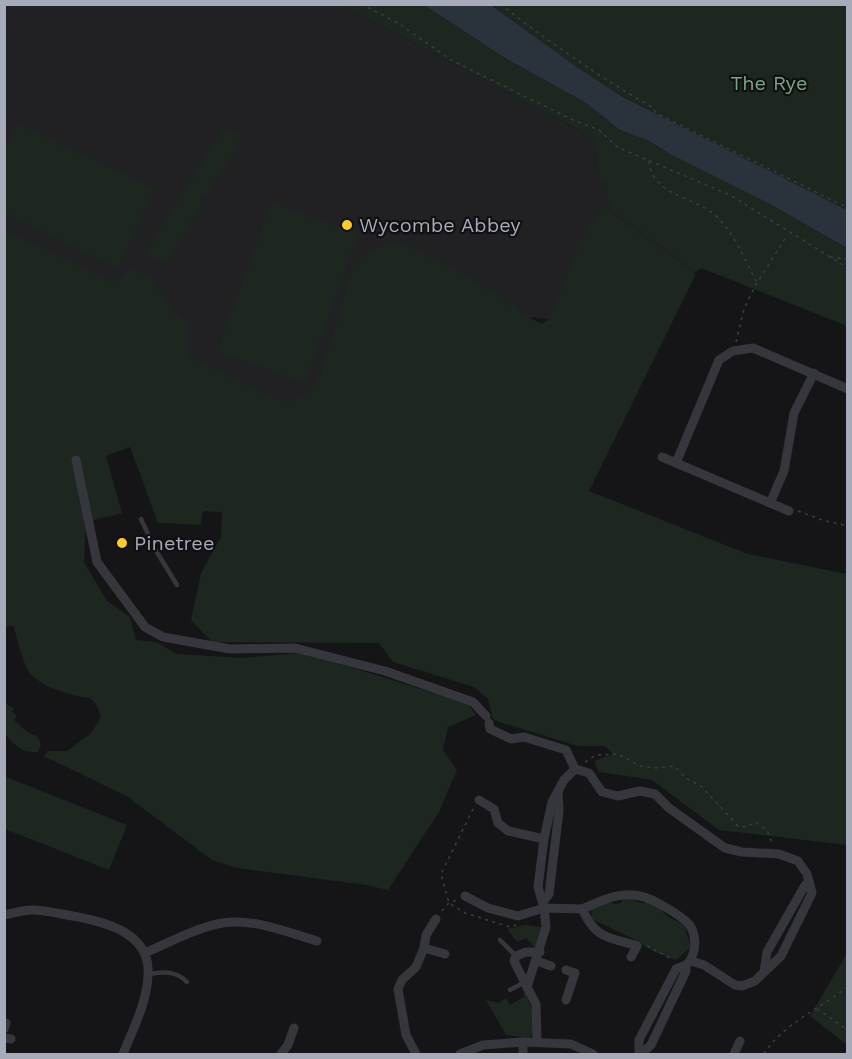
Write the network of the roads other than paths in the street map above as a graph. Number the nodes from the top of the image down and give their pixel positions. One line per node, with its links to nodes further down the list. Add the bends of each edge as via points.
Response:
1 (814, 374): 2 (street); 5 (street, via 753,348 733,351 719,360); 6 (street, via 794,413 784,471)
2 (848, 389)
3 (662, 457): 5 (street)
4 (76, 460): 10 (street, via 97,562 145,627 163,637 230,649 295,648 385,671 473,702 490,729 511,739 524,737 566,750)
5 (676, 463): 6 (street)
6 (770, 503): 7 (street)
7 (789, 511)
8 (141, 519): 9 (lane)
9 (177, 585)
10 (575, 769): 11 (street); 27 (street, via 589,773 602,792 618,796 640,791 655,794 725,848 779,854 798,861 807,874 812,893 781,956 755,981 735,985 704,965)
11 (558, 791): 13 (street); 15 (street, via 549,894)
12 (479, 800): 13 (street, via 494,809 498,823 507,831)
13 (544, 839): 15 (street, via 538,887)
14 (465, 896): 15 (street, via 488,908 518,916)
15 (543, 905): 16 (street); 25 (street, via 546,927)
16 (582, 909): 26 (street, via 598,934 637,946); 27 (street, via 613,896 640,896 663,905 690,926 695,944)
17 (4, 915): 22 (street, via 34,910 98,921 127,933)
18 (436, 919): 21 (street, via 426,935)
19 (500, 940): 24 (lane)
20 (317, 941): 22 (street, via 308,932 255,923 224,923)
21 (424, 948): 23 (street); 41 (street, via 416,968 398,989 406,1035)
22 (145, 953): 30 (street)
23 (445, 954)
24 (516, 956): 25 (street, via 526,952); 32 (street, via 514,961)
25 (538, 957): 28 (street); 32 (street)
26 (631, 957)
27 (688, 963): 45 (street, via 651,1045)
28 (551, 966)
29 (566, 970): 34 (street, via 575,973)
30 (148, 974): 31 (lane, via 172,972); 39 (street, via 141,1009)
31 (187, 982)
32 (526, 984): 33 (lane); 38 (street, via 536,1004)
33 (510, 990)
34 (566, 1000)
35 (294, 1028): 40 (street)
36 (740, 1041): 46 (street)
37 (523, 1042): 38 (street); 42 (street, via 483,1045); 43 (street)
38 (537, 1042): 44 (street, via 571,1044)
39 (123, 1054)
40 (281, 1054)
41 (416, 1054)
42 (460, 1054)
43 (524, 1054)
44 (592, 1054)
45 (640, 1054)
46 (734, 1054)

